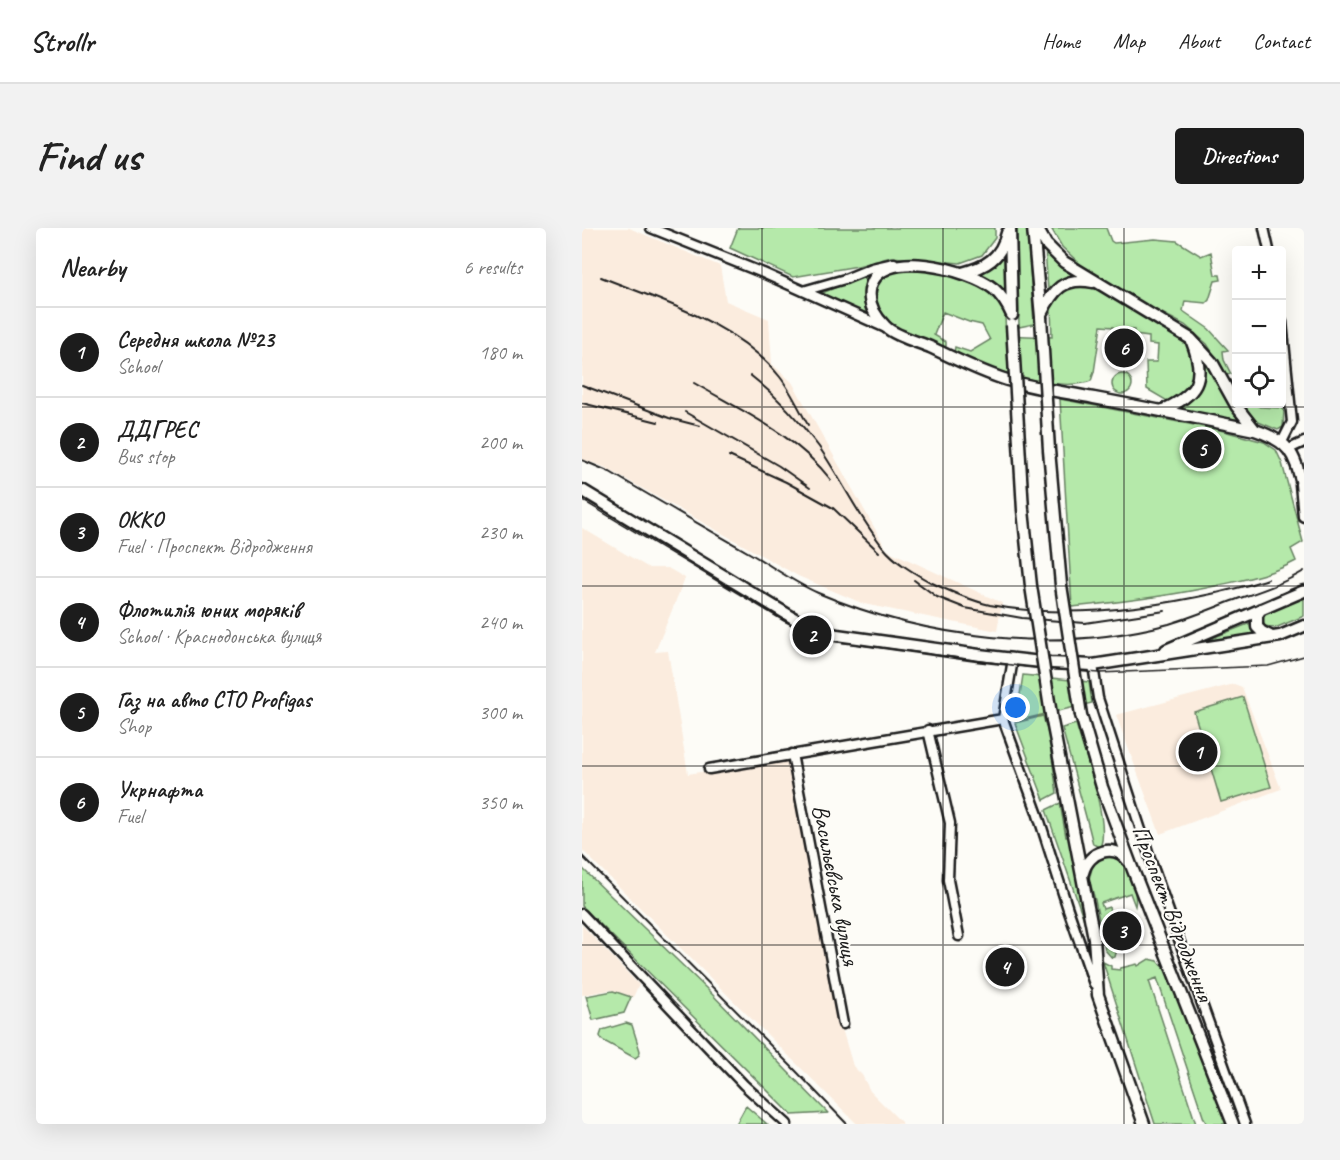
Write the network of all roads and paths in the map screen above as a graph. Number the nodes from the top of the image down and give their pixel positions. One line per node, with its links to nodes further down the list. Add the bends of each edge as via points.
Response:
1 (651, 228): 9 (street)
2 (1009, 228): 7 (main road, via 1000,253 991,262); 11 (main road)
3 (1035, 228): 8 (main road, via 1064,262); 10 (main road, Проспект Відродження)
4 (1264, 228): 5 (street)
5 (1268, 246)
6 (912, 264): 7 (main road); 9 (street, via 887,264); 12 (main road, via 896,265 874,278 870,303)
7 (962, 273): 11 (main road, via 1002,297)
8 (1096, 283): 10 (main road, via 1079,280 1058,288); 13 (main road)
9 (803, 291): 12 (street)
10 (1041, 316): 36 (main road, Проспект Відродження, bridge, via 1061,585 1081,715)
11 (1012, 320): 37 (main road, bridge, via 1031,586)
12 (886, 328): 15 (main road, via 1002,379)
13 (1191, 339): 15 (main road, via 1198,362 1193,390); 16 (main road, via 1212,362)
14 (1285, 354): 18 (street, via 1292,422)
15 (1161, 411): 16 (main road)
16 (1255, 430): 18 (main road)
17 (1304, 442): 18 (street)
18 (1286, 445): 19 (street); 20 (main road)
19 (1304, 447)
20 (1300, 478): 22 (main road); 23 (main road)
21 (582, 490): 30 (main road, via 815,629 866,640)
22 (1304, 491)
23 (1304, 516)
24 (1304, 591): 25 (main road)
25 (1261, 609): 28 (main road, via 1257,627); 29 (main road)
26 (1304, 626): 28 (main road)
27 (1304, 635): 28 (main road)
28 (1275, 636): 29 (main road)
29 (1156, 654): 31 (main road)
30 (1013, 659): 31 (main road); 32 (street)
31 (1093, 665): 45 (street, via 1098,698 1150,856)
32 (1003, 719): 33 (street); 40 (street)
33 (928, 730): 34 (street); 39 (street, via 950,823 948,880)
34 (792, 754): 35 (street); 41 (street, Васильєвська вулиця)
35 (709, 769)
36 (1131, 865): 37 (main road, via 1119,853 1103,851 1089,859); 44 (main road, Проспект Відродження)
37 (1082, 874): 40 (main road, via 1094,938)
38 (582, 914): 42 (street, via 744,1085)
39 (959, 936)
40 (1098, 995): 43 (main road)
41 (843, 1024)
42 (787, 1124)
43 (1144, 1124)
44 (1233, 1124)
45 (1245, 1124)

